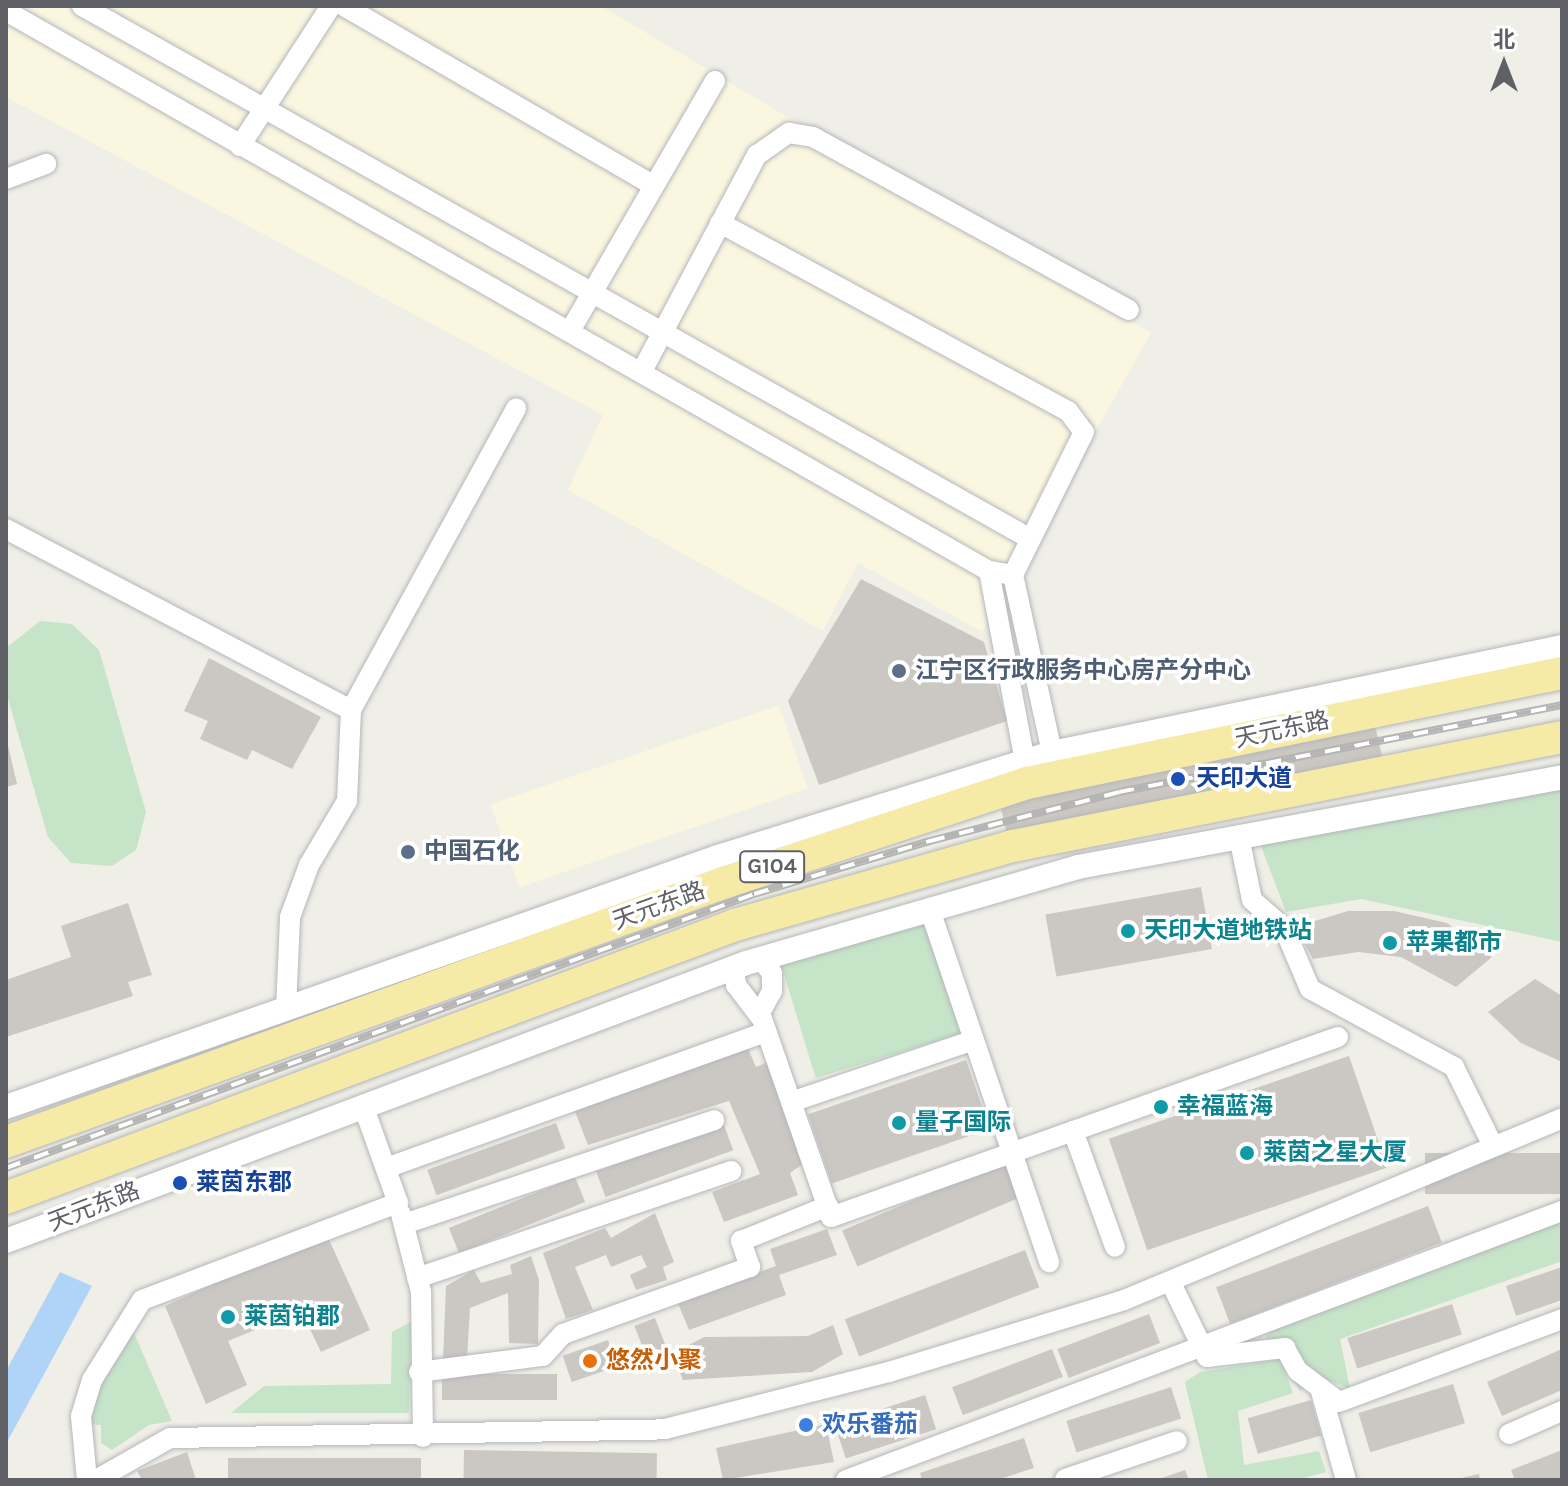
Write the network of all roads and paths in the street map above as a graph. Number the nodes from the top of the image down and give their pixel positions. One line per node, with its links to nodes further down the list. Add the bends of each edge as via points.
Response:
1 (82, 6): 6 (street)
2 (331, 6): 6 (street)
3 (344, 6): 10 (street)
4 (6, 11): 7 (street)
5 (715, 81): 10 (street)
6 (266, 105): 7 (street); 12 (street)
7 (240, 146): 15 (street)
8 (46, 164): 9 (street)
9 (6, 179)
10 (654, 186): 12 (street)
11 (720, 223): 13 (street, via 771,141 789,133 813,137); 14 (street); 19 (street, via 1068,411 1084,432 1084,445)
12 (593, 291): 14 (street); 15 (street)
13 (1129, 310)
14 (661, 330): 16 (street); 19 (street)
15 (570, 331): 16 (street)
16 (642, 371): 20 (street)
17 (516, 408): 24 (street)
18 (6, 529): 24 (street)
19 (1029, 538): 21 (street)
20 (989, 571): 21 (street); 27 (street)
21 (1013, 575): 26 (street)
22 (1562, 647): 26 (street, 天元东路)
23 (1562, 673): 43 (highway, 天元东路 / G104, via 1027,783 726,882)
24 (351, 710): 33 (street, via 347,801 309,865 290,917)
25 (1562, 737): 48 (highway, 天元东路 / G104, via 1013,846 735,925)
26 (1052, 753): 27 (street, 天元东路)
27 (1025, 761): 33 (street, 天元东路, via 718,857)
28 (1562, 777): 29 (street, 天元东路)
29 (1239, 837): 30 (street, 天元东路, via 1078,867); 44 (street, via 1252,900 1284,928 1310,989 1454,1067)
30 (930, 910): 31 (street, 天元东路); 36 (street)
31 (760, 959): 32 (street, 天元东路); 34 (street, via 772,973)
32 (734, 968): 34 (street, via 736,985); 38 (street, 天元东路)
33 (286, 1010): 39 (street, 天元东路)
34 (764, 1026): 37 (street); 46 (street)
35 (1338, 1037): 42 (street)
36 (974, 1040): 37 (street); 45 (street)
37 (791, 1102): 50 (street)
38 (363, 1105): 46 (street); 53 (street, 天元东路)
39 (6, 1107)
40 (1562, 1119): 44 (street)
41 (714, 1120): 52 (street)
42 (1073, 1131): 45 (street); 54 (street)
43 (6, 1142)
44 (1493, 1146): 57 (street)
45 (1012, 1153): 50 (street, via 831,1217); 55 (street)
46 (386, 1168): 49 (street)
47 (731, 1171): 56 (street)
48 (6, 1198)
49 (398, 1203): 52 (street); 66 (street, via 142,1300 92,1380 81,1416)
50 (828, 1206): 60 (street, via 741,1241 750,1267 563,1334 543,1356)
51 (1562, 1211): 59 (street)
52 (404, 1224): 56 (street)
53 (6, 1241)
54 (1115, 1247)
55 (1049, 1262)
56 (417, 1278): 60 (street)
57 (1171, 1283): 59 (street); 64 (street, via 889,1372 665,1429)
58 (1562, 1319): 61 (street, via 1339,1402)
59 (1200, 1343): 61 (street, via 1207,1357 1285,1348 1298,1371); 68 (street)
60 (419, 1372): 64 (street)
61 (1320, 1388): 70 (street)
62 (1562, 1411): 63 (street)
63 (1509, 1434)
64 (423, 1437): 67 (street, via 170,1438)
65 (1177, 1441): 69 (street)
66 (87, 1480)
67 (96, 1480)
68 (846, 1480)
69 (1064, 1480)
70 (1346, 1480)

